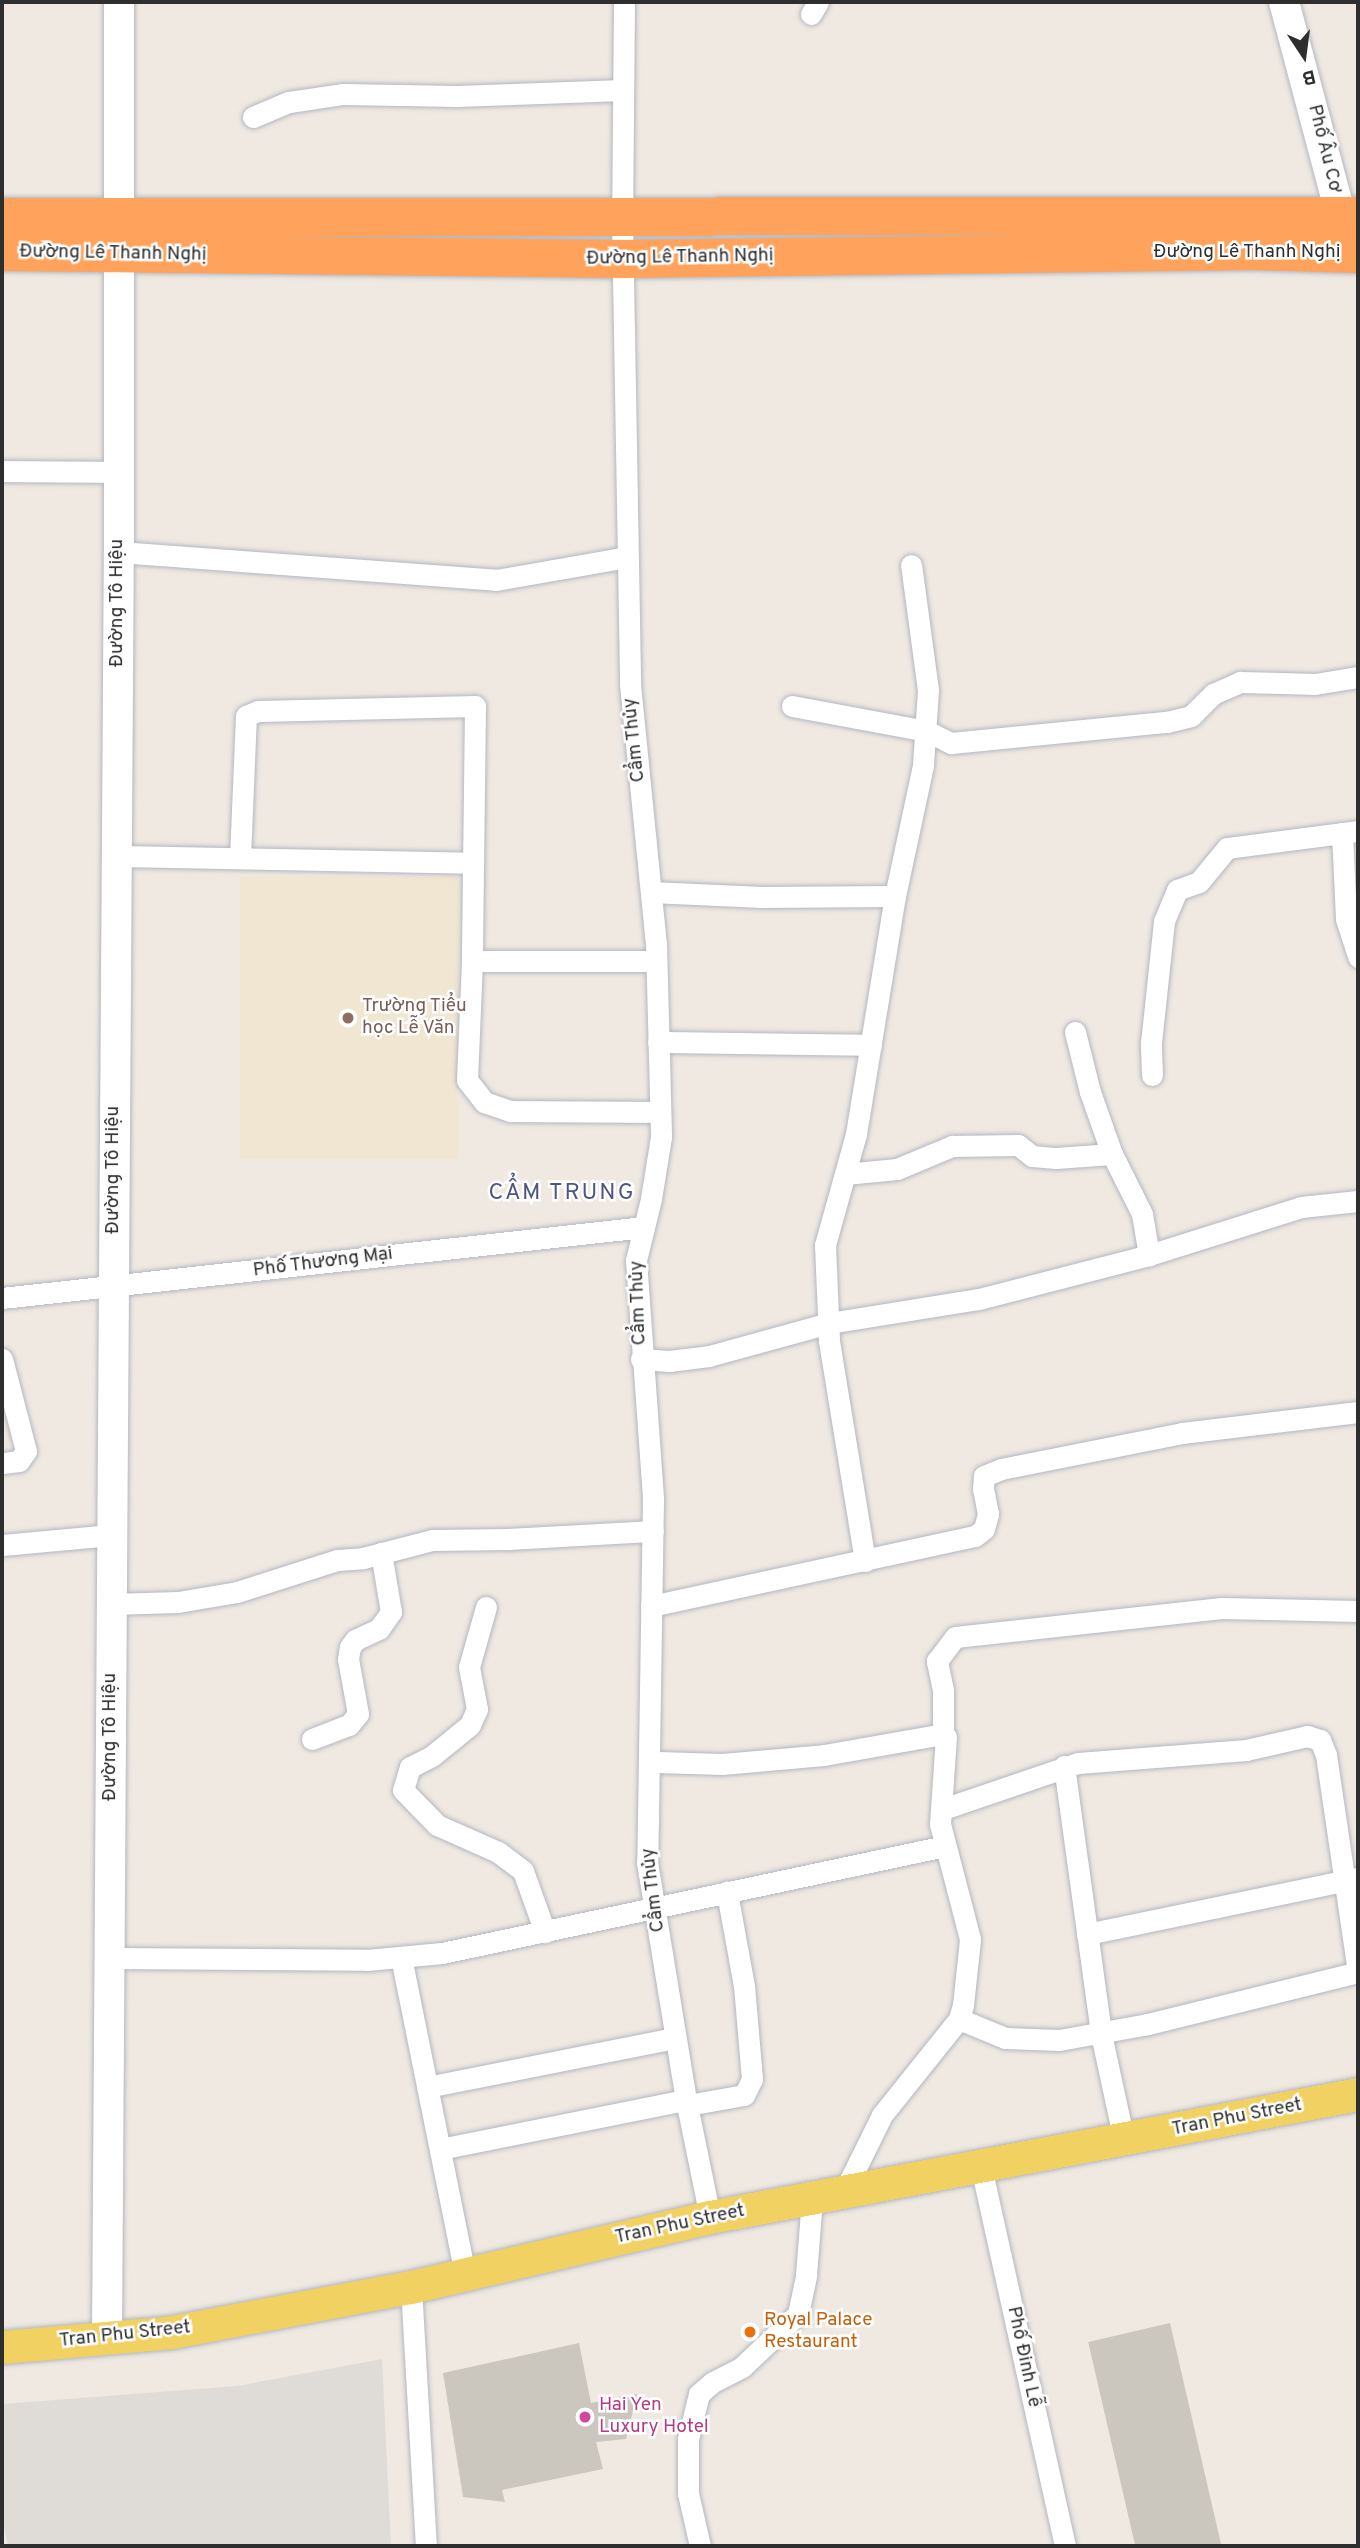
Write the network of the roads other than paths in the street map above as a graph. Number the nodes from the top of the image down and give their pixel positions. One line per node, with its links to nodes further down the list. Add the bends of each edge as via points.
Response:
1 (119, 2): 10 (street, Đường Tô Hiệu)
2 (624, 2): 4 (street, Cẩm Thủy)
3 (1284, 2): 8 (street, Phố Âu Cơ)
4 (624, 90): 5 (street, via 457,96 343,94 289,103); 7 (street, Cẩm Thủy)
5 (253, 117)
6 (2, 217): 10 (highway, Đường Lê Thanh Nghị)
7 (622, 218): 9 (highway, Đường Lê Thanh Nghị); 10 (highway, Đường Lê Thanh Nghị); 13 (street, Cẩm Thủy)
8 (1329, 225): 9 (highway, Đường Lê Thanh Nghị); 12 (highway, Đường Lê Thanh Nghị)
9 (1253, 234): 13 (highway, Đường Lê Thanh Nghị)
10 (119, 237): 11 (highway, Đường Lê Thanh Nghị); 13 (highway, Đường Lê Thanh Nghị); 15 (street, Đường Tô Hiệu)
11 (2, 252)
12 (1358, 254)
13 (622, 259): 17 (street, Cẩm Thủy)
14 (2, 471): 15 (street)
15 (119, 472): 16 (street, Đường Tô Hiệu)
16 (119, 552): 17 (street, via 496,580); 23 (street, Đường Tô Hiệu)
17 (628, 557): 26 (street, Cẩm Thủy, via 630,684)
18 (911, 565): 21 (street, via 928,690)
19 (1358, 677): 21 (street, via 1315,684 1240,682 1213,694 1191,716 1167,722 951,743)
20 (792, 706): 21 (street)
21 (927, 731): 27 (street, via 912,829)
22 (1350, 832): 28 (street, via 1346,919); 34 (street, via 1227,848 1199,882 1177,890 1164,921)
23 (117, 856): 24 (street); 41 (street, Đường Tô Hiệu)
24 (240, 858): 25 (street); 25 (street, via 246,716 258,710 475,706)
25 (473, 863): 29 (street)
26 (651, 892): 27 (street); 30 (street, Cẩm Thủy)
27 (895, 896): 33 (street)
28 (1358, 957)
29 (472, 961): 30 (street); 35 (street, via 467,1080 484,1102 510,1111)
30 (656, 961): 32 (street, Cẩm Thủy)
31 (1075, 1032): 36 (street)
32 (659, 1042): 33 (street); 35 (street, Cẩm Thủy)
33 (871, 1045): 37 (street)
34 (1152, 1075)
35 (660, 1112): 39 (street, Cẩm Thủy, via 661,1137)
36 (1112, 1154): 37 (street, via 1056,1158 1032,1156 1017,1144 952,1146 897,1169); 40 (street, via 1142,1214)
37 (845, 1174): 43 (street, via 825,1245)
38 (1358, 1201): 40 (street, via 1301,1208)
39 (644, 1227): 41 (street, Phố Thương Mại); 45 (street, Cẩm Thủy, via 636,1260)
40 (1149, 1255): 43 (street, via 979,1299)
41 (113, 1287): 42 (street, Phố Thương Mại); 49 (street, Đường Tô Hiệu)
42 (2, 1298)
43 (829, 1323): 45 (street, via 709,1356); 52 (street, via 846,1461)
44 (2, 1359): 47 (street, via 26,1451 19,1461)
45 (641, 1359): 48 (street, Cẩm Thủy)
46 (1358, 1412): 52 (street, via 1182,1433 1001,1469 984,1476 988,1514 984,1529 975,1536)
47 (2, 1463)
48 (653, 1531): 51 (street, via 432,1540); 54 (street, Cẩm Thủy)
49 (112, 1535): 50 (street); 53 (street, Đường Tô Hiệu)
50 (2, 1545)
51 (381, 1553): 53 (street, via 337,1560 237,1592 178,1602); 58 (street, via 391,1612 379,1629 350,1647 358,1714 349,1725)
52 (865, 1561): 54 (street)
53 (111, 1604): 69 (street, Đường Tô Hiệu)
54 (651, 1606): 59 (street, Cẩm Thủy)
55 (486, 1607): 66 (street, via 469,1667 477,1709 470,1725 432,1756 410,1767 403,1790 437,1825 498,1852 523,1871)
56 (1358, 1611): 57 (street, via 1221,1608 955,1637 937,1661 943,1690)
57 (943, 1734): 59 (street, via 824,1755 722,1764); 61 (street)
58 (312, 1739)
59 (649, 1758): 65 (street, Cẩm Thủy, via 647,1862)
60 (1064, 1766): 61 (street); 63 (street, via 1246,1750 1307,1736 1320,1740); 67 (street)
61 (943, 1809): 62 (street, via 940,1824)
62 (945, 1846): 64 (street); 71 (street, via 970,1939)
63 (1351, 1880): 67 (street); 70 (street)
64 (727, 1892): 65 (street); 76 (street, via 744,1986 752,2078 744,2095)
65 (655, 1909): 66 (street); 73 (street, Cẩm Thủy)
66 (545, 1932): 68 (street)
67 (1087, 1934): 72 (street)
68 (401, 1957): 69 (street); 74 (street)
69 (110, 1958): 84 (street, Đường Tô Hiệu)
70 (1358, 1972): 72 (street)
71 (959, 2019): 72 (street, via 1005,2038 1059,2040); 80 (street, via 882,2115)
72 (1101, 2034): 77 (street)
73 (675, 2038): 74 (street); 76 (street, Cẩm Thủy)
74 (427, 2087): 78 (street)
75 (1358, 2094): 77 (main road, Tran Phu Street)
76 (687, 2103): 78 (street); 81 (street, Cẩm Thủy)
77 (1124, 2140): 79 (main road, Tran Phu Street)
78 (440, 2149): 82 (street)
79 (981, 2167): 80 (main road, Tran Phu Street); 88 (street, Phố Đinh Lễ)
80 (828, 2196): 81 (main road, Tran Phu Street); 87 (street, via 798,2314 742,2367 699,2394 688,2439 688,2493)
81 (710, 2217): 82 (main road, Tran Phu Street)
82 (465, 2275): 83 (main road, Tran Phu Street)
83 (411, 2287): 84 (main road, Tran Phu Street, via 172,2332); 86 (street)
84 (107, 2338): 85 (main road, Tran Phu Street)
85 (2, 2347)
86 (426, 2546)
87 (701, 2546)
88 (1065, 2546)

